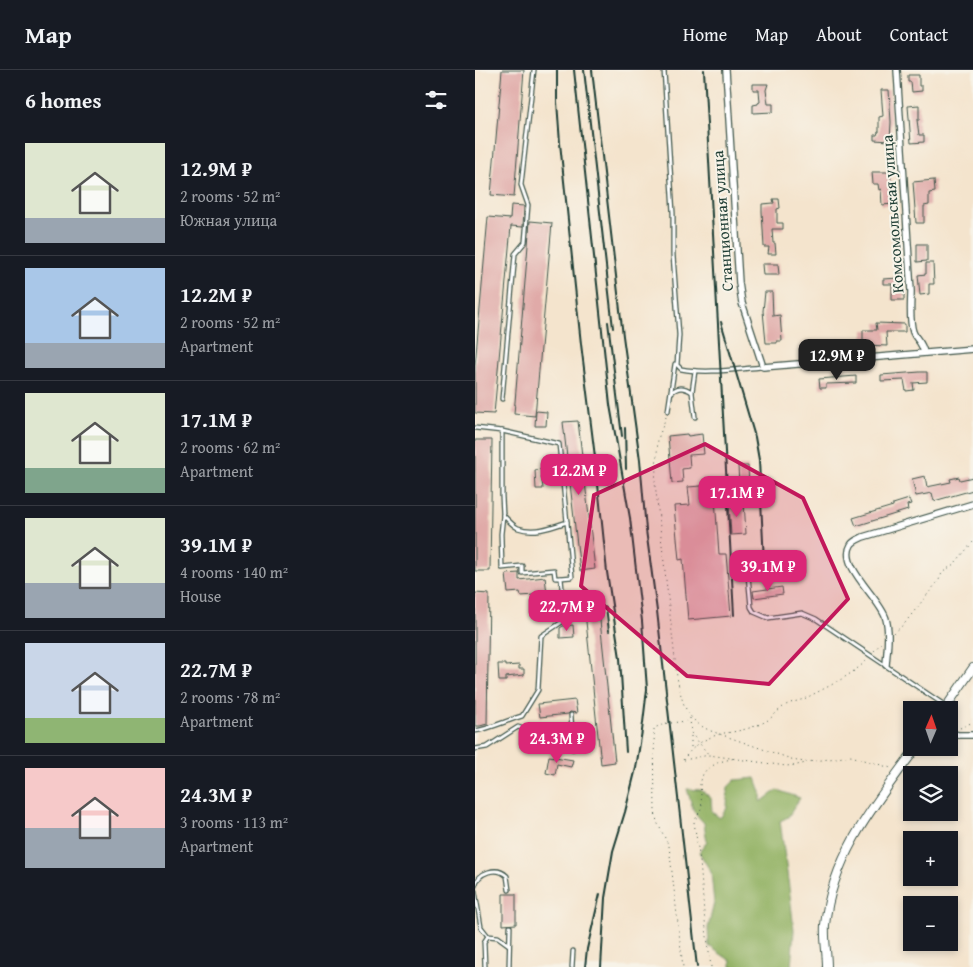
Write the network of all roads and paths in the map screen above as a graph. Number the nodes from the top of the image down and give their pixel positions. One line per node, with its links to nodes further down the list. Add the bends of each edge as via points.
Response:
1 (534, 70): 12 (lane, via 521,185 528,205 525,242 515,254)
2 (664, 70): 7 (lane, via 679,335)
3 (726, 70): 8 (street, Станционная улица, via 739,283)
4 (897, 70): 6 (street, Комсомольская улица, via 911,314 913,333)
5 (973, 349): 6 (street)
6 (925, 353): 8 (street)
7 (676, 359): 9 (lane, via 681,369); 11 (lane)
8 (763, 366): 9 (lane)
9 (695, 371): 10 (lane)
10 (692, 392): 11 (lane, via 681,388); 14 (lane)
11 (670, 393): 13 (lane)
12 (503, 399)
13 (668, 411): 30 (path, via 658,438 655,484 677,677)
14 (695, 417)
15 (475, 428): 16 (lane)
16 (502, 430): 18 (lane); 19 (lane, via 559,444)
17 (973, 504): 23 (street, via 863,537 850,546 850,565 883,610)
18 (503, 514): 19 (lane, via 517,528 537,530); 22 (lane, via 502,568 522,566 522,573 554,570 555,578)
19 (567, 522): 22 (lane, via 573,577)
20 (973, 542): 23 (path, via 942,573 904,624)
21 (748, 574): 24 (lane, via 754,612 767,618 802,613)
22 (561, 578): 36 (lane, via 565,620 541,636 538,690 522,716)
23 (888, 637): 24 (path); 25 (street)
24 (871, 655): 25 (lane); 38 (path, via 833,684 786,705 765,722)
25 (886, 665): 27 (lane)
26 (973, 668): 28 (street)
27 (935, 701)
28 (950, 701)
29 (571, 715): 34 (lane)
30 (690, 718): 33 (path); 37 (path); 38 (path, via 703,728)
31 (973, 722): 35 (path)
32 (667, 723): 60 (path, via 654,728 655,811 670,852)
33 (671, 723)
34 (571, 729): 42 (lane, via 529,731 518,727 487,747); 43 (lane)
35 (958, 729)
36 (475, 731)
37 (691, 733): 41 (path); 44 (path)
38 (721, 733): 41 (path); 48 (path)
39 (958, 734): 40 (street)
40 (973, 735)
41 (698, 743): 44 (path); 45 (path)
42 (475, 749)
43 (573, 749)
44 (691, 749): 45 (path, via 683,760)
45 (709, 755): 47 (path)
46 (910, 756): 49 (street)
47 (735, 758): 48 (path, via 786,766); 61 (path, via 719,762 703,774 700,784 702,807 694,822)
48 (807, 762): 49 (path, via 851,756)
49 (899, 770): 62 (street, via 856,832 839,870 825,926)
50 (475, 886): 51 (lane, via 483,874 500,871 507,876)
51 (509, 890)
52 (475, 891): 54 (lane, via 481,927)
53 (510, 927): 55 (lane)
54 (488, 936): 55 (lane, via 498,937); 57 (lane, via 484,942)
55 (509, 945): 58 (lane)
56 (573, 951): 59 (lane)
57 (485, 967)
58 (509, 967)
59 (573, 967)
60 (683, 967)
61 (711, 967)
62 (827, 967)

